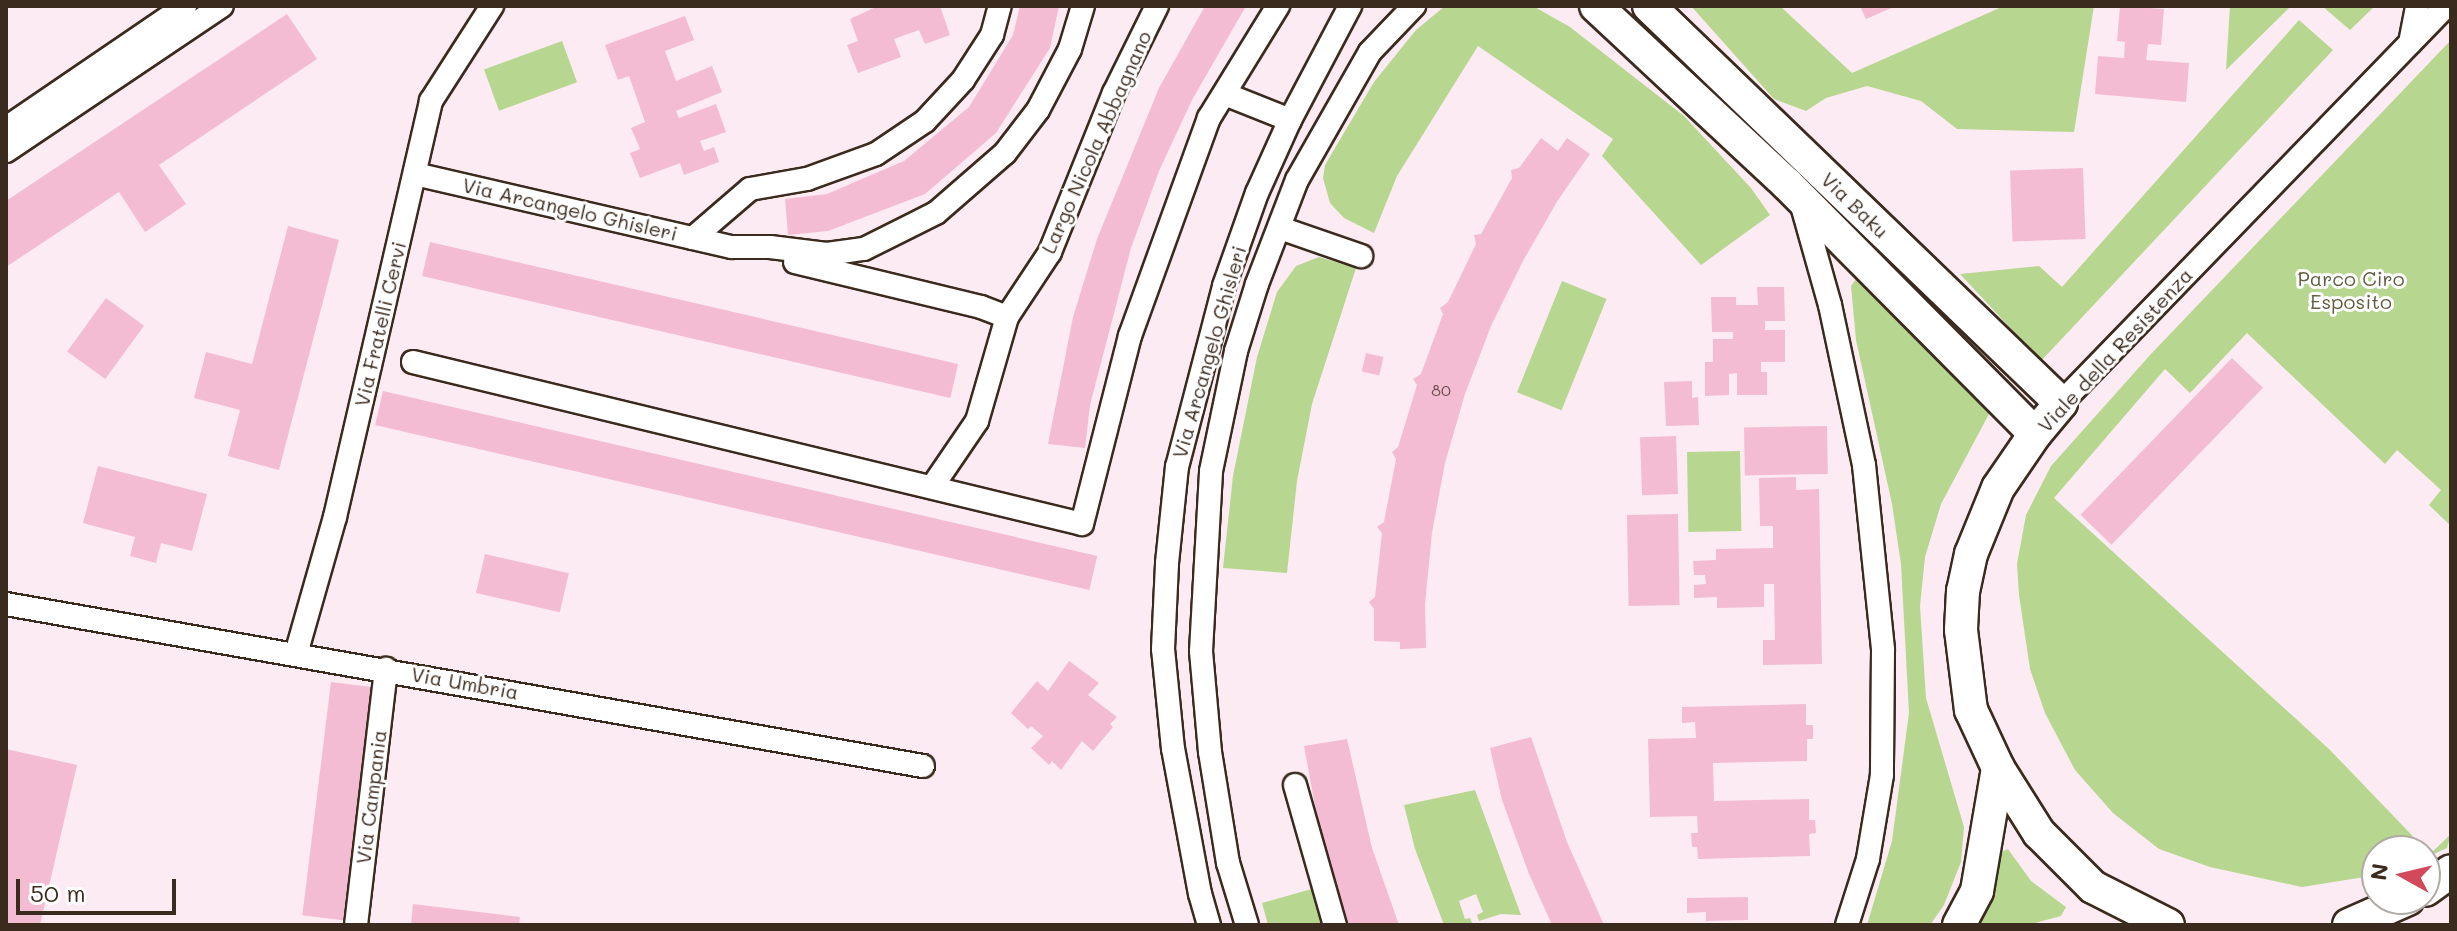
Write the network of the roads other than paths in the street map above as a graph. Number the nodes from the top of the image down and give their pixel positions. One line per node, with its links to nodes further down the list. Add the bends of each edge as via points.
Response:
1 (185, 6): 17 (street)
2 (222, 6): 18 (street)
3 (492, 6): 19 (street, Via Fratelli Cervi, via 431,101)
4 (1000, 6): 22 (street, via 992,35 970,69 925,121 876,154 807,179 750,189)
5 (1083, 6): 23 (street, Via Arcangelo Ghisleri, via 1070,49 1038,110 1005,153 936,213 864,249 827,254)
6 (1157, 6): 25 (street, Largo Nicola Abbagnano, via 1114,93 1050,252)
7 (1278, 6): 15 (street)
8 (1350, 6): 16 (street, Via Arcangelo Ghisleri)
9 (1414, 6): 21 (street, Via Arcangelo Ghisleri, via 1370,52 1305,164)
10 (1596, 6): 20 (main road, Via Baku)
11 (1649, 6): 27 (main road, Via Baku)
12 (2417, 6): 14 (street)
13 (2446, 6): 14 (street, Viale della Resistenza)
14 (2410, 43): 27 (street, Viale della Resistenza)
15 (1225, 94): 16 (street); 31 (street, via 1209,118 1130,336 1082,524)
16 (1290, 120): 29 (street, Via Arcangelo Ghisleri, via 1224,286)
17 (6, 128)
18 (6, 151)
19 (415, 174): 22 (street, Via Arcangelo Ghisleri); 33 (street, Via Fratelli Cervi, via 335,517)
20 (1800, 197): 28 (main road, Via Baku); 44 (street, Via Baku, via 1830,305 1864,465 1883,650 1882,775 1868,859)
21 (1280, 228): 24 (street); 30 (street, Via Arcangelo Ghisleri, via 1236,351)
22 (693, 238): 23 (street, Via Arcangelo Ghisleri)
23 (732, 247): 25 (street)
24 (1361, 256)
25 (1007, 317): 31 (street, Largo Nicola Abbagnano, via 977,421)
26 (413, 362): 31 (street)
27 (2061, 403): 28 (main road, Viale della Resistenza)
28 (2035, 434): 36 (main road, Viale della Resistenza, via 1998,488 1971,554 1963,591 1961,630 1971,710)
29 (1177, 467): 30 (street); 41 (street, Via Arcangelo Ghisleri, via 1163,649 1173,749)
30 (1211, 471): 42 (street, Via Arcangelo Ghisleri, via 1201,651 1228,863)
31 (932, 487)
32 (6, 604): 33 (street, Via Umbria)
33 (296, 654): 34 (street, Via Umbria)
34 (386, 669): 35 (street, Via Umbria); 40 (street, Via Campania)
35 (923, 766)
36 (1998, 768): 39 (main road, Viale della Resistenza, via 2039,833 2093,887); 45 (main road, via 1977,891)
37 (1295, 785): 43 (street)
38 (2372, 915): 47 (main road)
39 (2160, 922): 46 (main road, Viale della Resistenza)
40 (356, 925)
41 (1209, 925)
42 (1247, 925)
43 (1335, 925)
44 (1847, 925)
45 (1959, 925)
46 (2117, 925)
47 (2349, 925)

